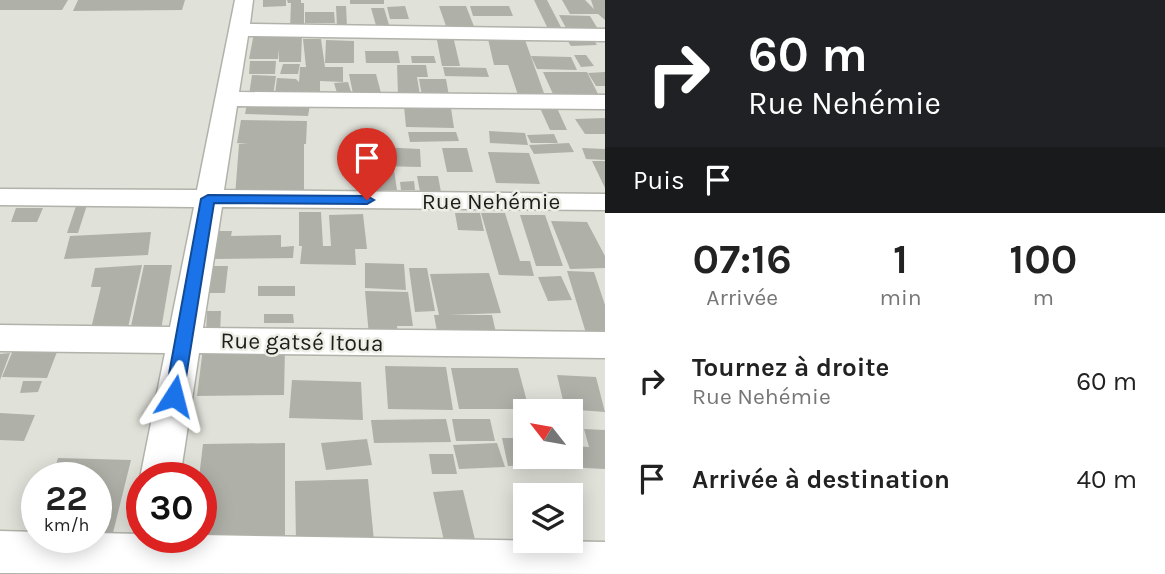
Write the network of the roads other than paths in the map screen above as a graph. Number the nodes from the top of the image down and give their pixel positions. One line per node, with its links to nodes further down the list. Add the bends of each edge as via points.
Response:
1 (244, 0): 2 (street)
2 (239, 30): 3 (street); 4 (street)
3 (605, 35)
4 (228, 99): 5 (street); 7 (street)
5 (605, 102)
6 (0, 197): 7 (street, Rue Nehémie)
7 (208, 199): 8 (street, Rue Nehémie); 10 (street)
8 (605, 202)
9 (0, 338): 10 (street, Rue gatsé Itoua)
10 (183, 341): 11 (street, Rue gatsé Itoua); 12 (street)
11 (605, 345)
12 (163, 462)
13 (0, 552): 14 (street)
14 (147, 555): 15 (street)
15 (605, 563)

